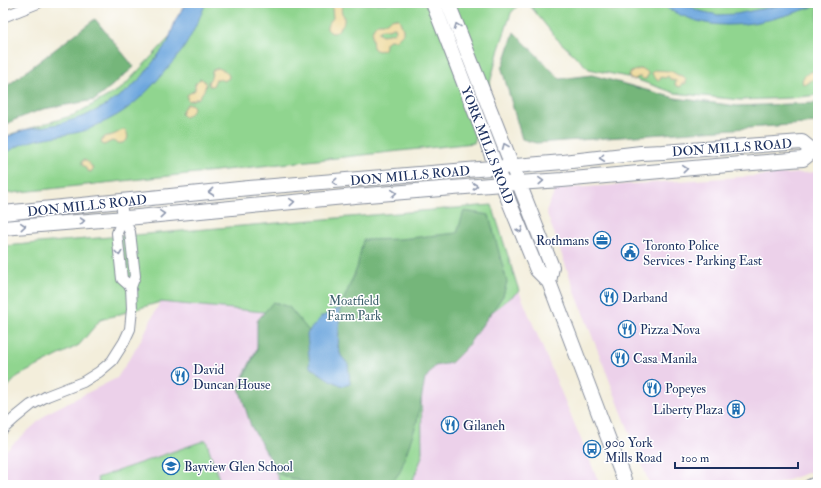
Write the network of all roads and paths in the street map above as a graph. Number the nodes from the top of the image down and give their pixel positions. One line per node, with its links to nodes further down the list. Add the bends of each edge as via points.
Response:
1 (38, 3): 4 (street)
2 (433, 3): 10 (main road, YORK MILLS ROAD)
3 (448, 3): 9 (main road, YORK MILLS ROAD, one-way to 3)
4 (3, 16)
5 (754, 146): 6 (main road, DON MILLS ROAD, via 802,142); 7 (main road, DON MILLS ROAD); 8 (main road)
6 (816, 151): 8 (main road, DON MILLS ROAD, via 803,160)
7 (663, 152): 9 (main road, DON MILLS ROAD, one-way to 9); 11 (main road)
8 (755, 163): 11 (main road, DON MILLS ROAD, one-way to 8)
9 (513, 166): 10 (main road, DON MILLS ROAD); 12 (main road, YORK MILLS ROAD)
10 (497, 168): 13 (main road, YORK MILLS ROAD); 14 (main road, DON MILLS ROAD, one-way to 14, via 249,188)
11 (662, 171): 12 (main road, DON MILLS ROAD, one-way to 11)
12 (519, 182): 13 (main road, DON MILLS ROAD); 18 (main road, YORK MILLS ROAD, via 552,267)
13 (502, 184): 16 (main road, DON MILLS ROAD, one-way to 13); 18 (main road, YORK MILLS ROAD, one-way to 18, via 537,270)
14 (121, 202): 15 (main road, DON MILLS ROAD); 16 (street)
15 (3, 213)
16 (124, 218): 17 (main road, DON MILLS ROAD, one-way to 16); 19 (street, via 130,232 135,276 131,287 130,329 124,342 112,361 99,372 32,405)
17 (3, 228)
18 (549, 282): 21 (main road, YORK MILLS ROAD)
19 (3, 429)
20 (818, 482): 22 (street)
21 (626, 485)
22 (808, 485)

